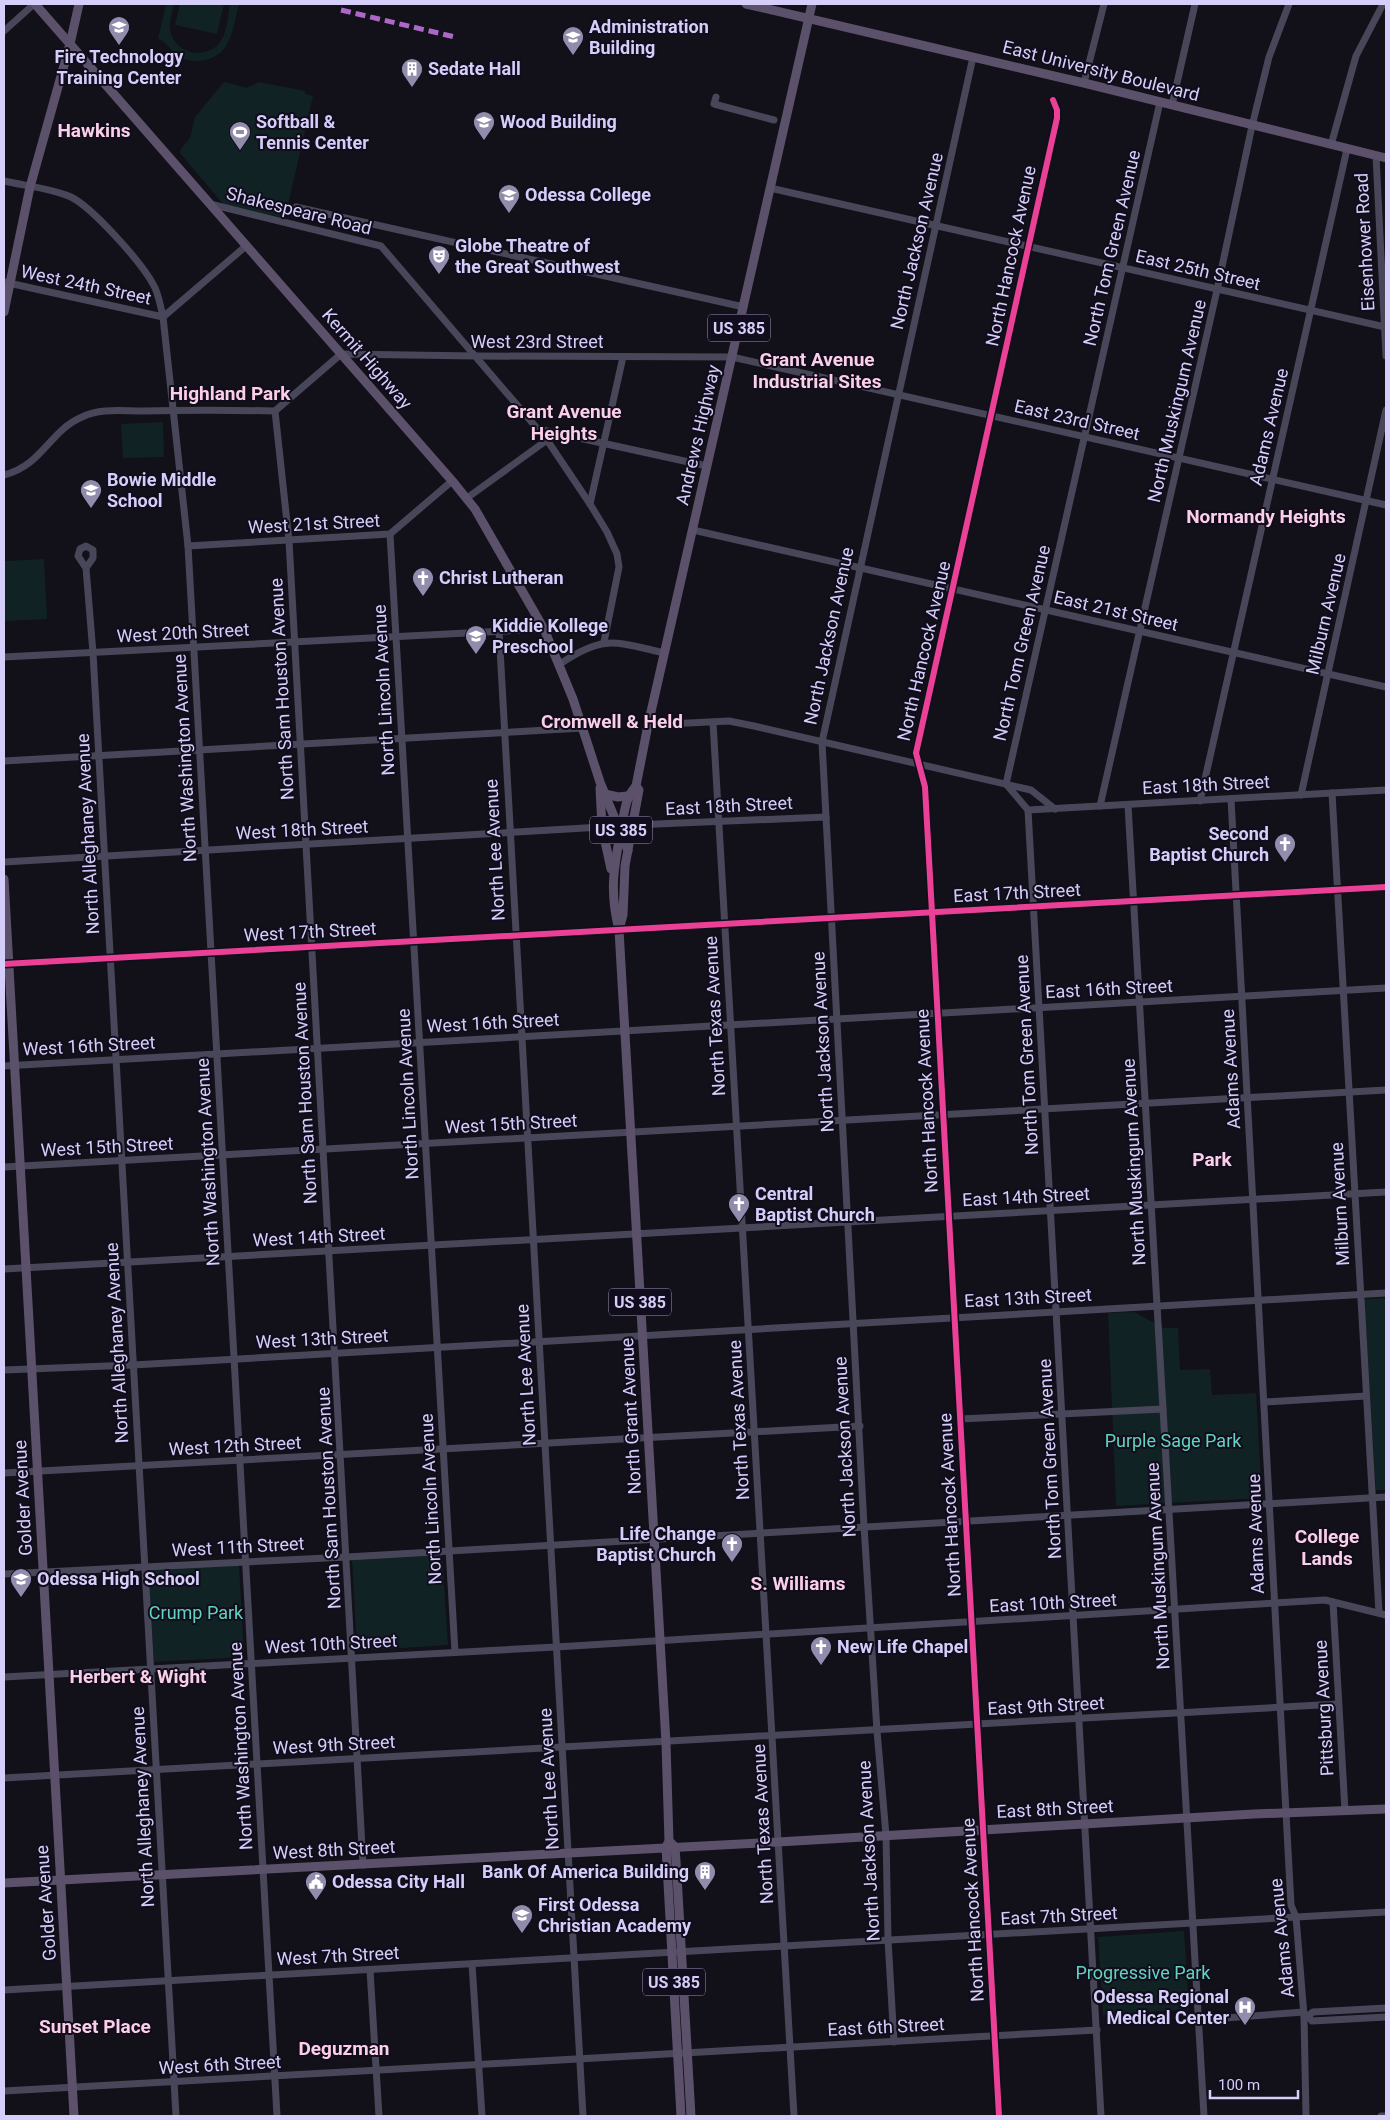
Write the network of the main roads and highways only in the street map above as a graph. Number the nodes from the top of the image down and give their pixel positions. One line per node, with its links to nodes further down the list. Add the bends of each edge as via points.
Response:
1 (34, 4): 6 (main road, Kermit Highway)
2 (79, 4): 6 (main road)
3 (746, 4): 5 (main road, East University Boulevard)
4 (812, 4): 5 (main road, Andrews Highway / US 385)
5 (808, 18): 7 (main road, East University Boulevard); 11 (main road, Andrews Highway / US 385)
6 (70, 44): 8 (main road); 10 (main road, Kermit Highway, via 467,498 544,629 560,664)
7 (1386, 158)
8 (7, 283): 9 (main road)
9 (4, 312)
10 (600, 782): 12 (main road, Kermit Highway); 16 (main road, Kermit Highway, via 602,827)
11 (636, 786): 13 (main road, US 385); 15 (main road, Andrews Highway / US 385, via 639,790)
12 (605, 794): 13 (main road); 14 (main road, Kermit Highway)
13 (627, 796): 14 (main road, US 385)
14 (621, 831): 15 (main road, Kermit Highway); 16 (main road, US 385)
15 (628, 851): 18 (main road, North Grant Avenue / US 385, via 624,915)
16 (612, 877): 18 (main road, North Grant Avenue / US 385, via 613,907)
17 (4, 879): 19 (main road, Golder Avenue)
18 (619, 930): 21 (main road, North Grant Avenue / US 385)
19 (6, 964): 22 (main road, Golder Avenue)
20 (1386, 1809): 21 (main road, East 8th Street)
21 (670, 1845): 22 (main road, West 8th Street); 24 (main road, North Grant Avenue / US 385)
22 (61, 1880): 23 (main road, West 8th Street); 25 (main road, Golder Avenue)
23 (4, 1883)
24 (677, 1951): 26 (main road, North Grant Avenue / US 385); 27 (main road, North Grant Avenue / US 385)
25 (74, 2116)
26 (681, 2116)
27 (691, 2116)

